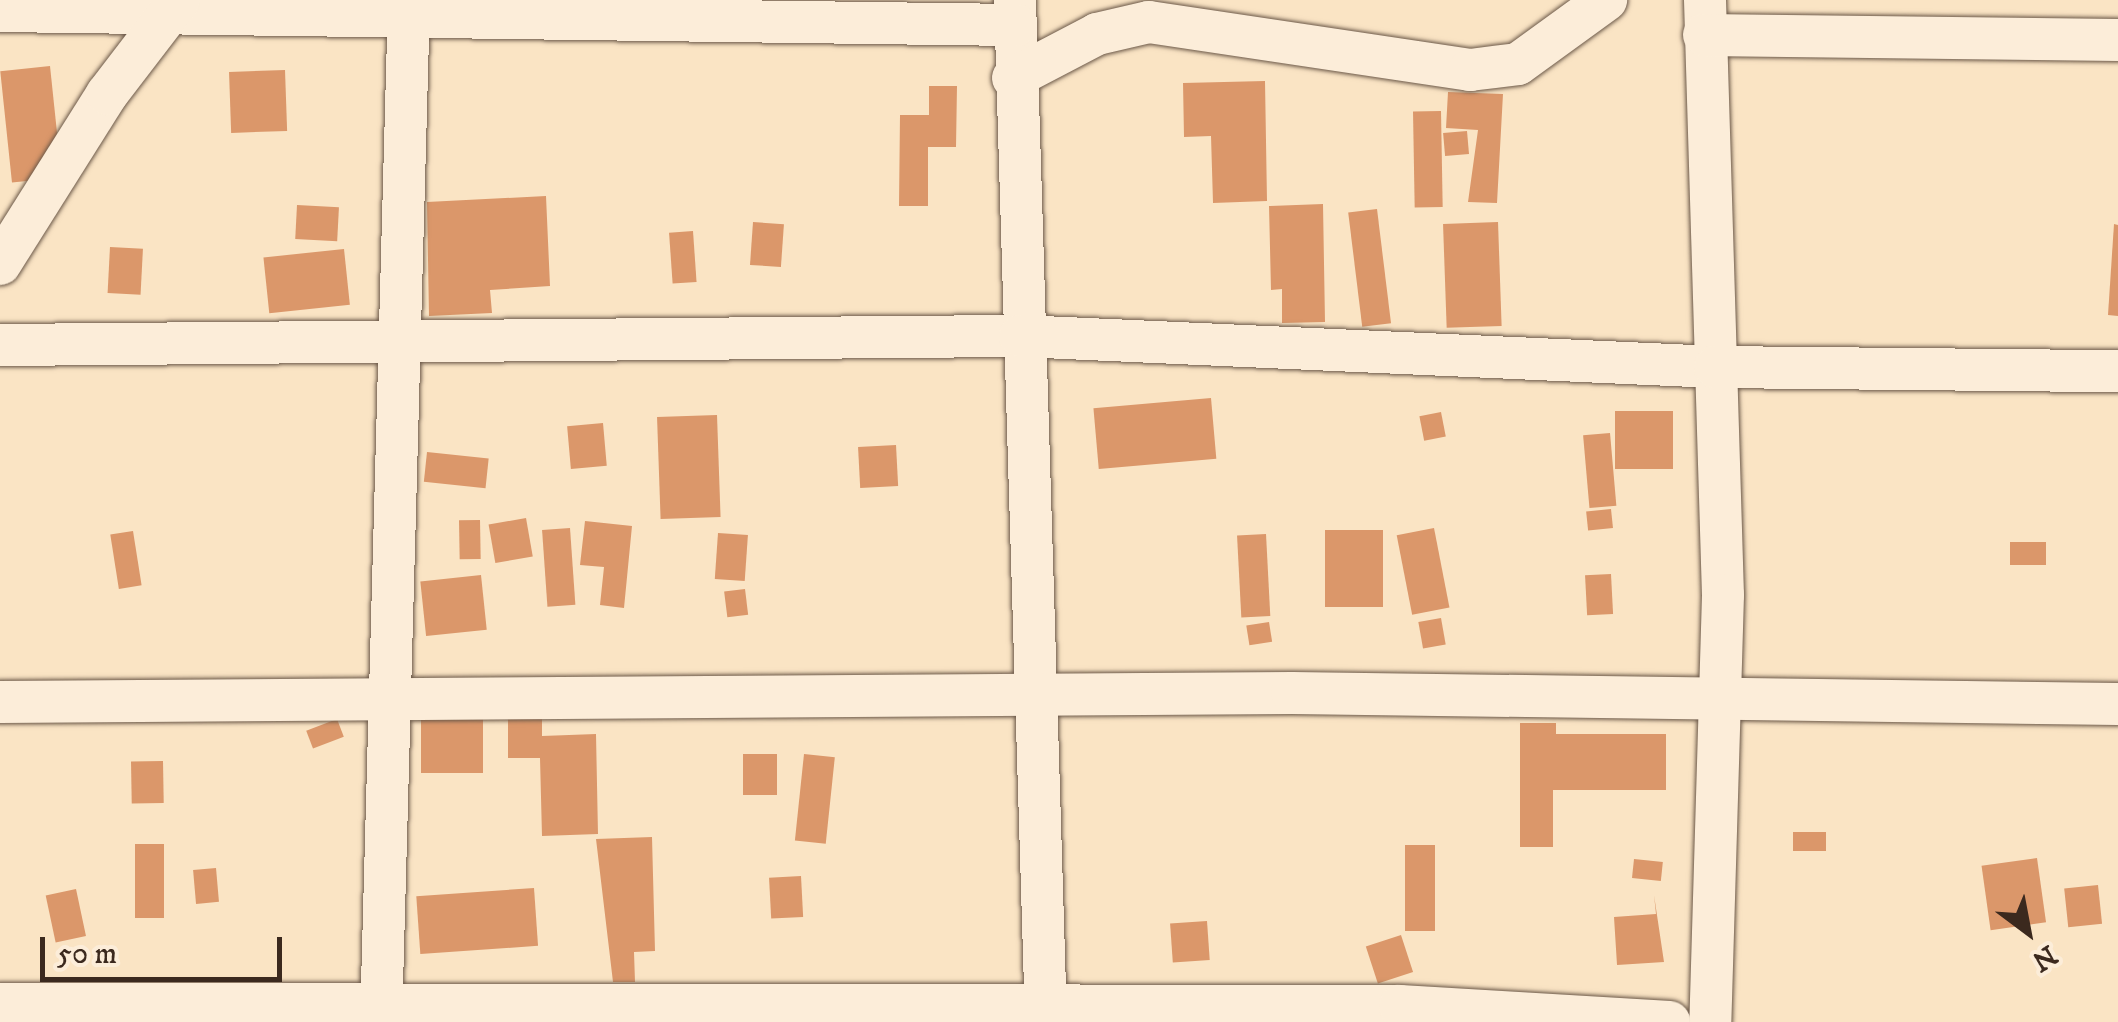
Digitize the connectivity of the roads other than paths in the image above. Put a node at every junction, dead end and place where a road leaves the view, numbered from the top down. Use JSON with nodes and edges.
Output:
{"nodes":[{"id":1,"x":1606,"y":0,"type":"edge"},
{"id":2,"x":175,"y":7,"type":"edge"},
{"id":3,"x":410,"y":8,"type":"edge"},
{"id":4,"x":0,"y":12,"type":"edge"},
{"id":5,"x":1016,"y":13,"type":"edge"},
{"id":6,"x":1705,"y":17,"type":"edge"},
{"id":7,"x":2118,"y":40,"type":"edge"},
{"id":8,"x":1013,"y":78,"type":"junction"},
{"id":9,"x":0,"y":264,"type":"edge"},
{"id":10,"x":1020,"y":336,"type":"junction"},
{"id":11,"x":403,"y":342,"type":"junction"},
{"id":12,"x":0,"y":346,"type":"edge"},
{"id":13,"x":1715,"y":367,"type":"junction"},
{"id":14,"x":2118,"y":371,"type":"edge"},
{"id":15,"x":1038,"y":695,"type":"junction"},
{"id":16,"x":1721,"y":698,"type":"junction"},
{"id":17,"x":396,"y":700,"type":"junction"},
{"id":18,"x":0,"y":702,"type":"edge"},
{"id":19,"x":2118,"y":704,"type":"edge"},
{"id":20,"x":0,"y":1004,"type":"edge"},
{"id":21,"x":381,"y":1014,"type":"edge"},
{"id":22,"x":1047,"y":1015,"type":"edge"},
{"id":23,"x":1670,"y":1022,"type":"edge"},
{"id":24,"x":1710,"y":1022,"type":"edge"}],
"edges":[{"from":1,"to":8,"type":"street"},
{"from":2,"to":3,"type":"street"},
{"from":2,"to":4,"type":"street"},
{"from":2,"to":9,"type":"street"},
{"from":3,"to":5,"type":"street"},
{"from":3,"to":11,"type":"street"},
{"from":5,"to":8,"type":"street"},
{"from":6,"to":7,"type":"street"},
{"from":6,"to":13,"type":"street"},
{"from":8,"to":10,"type":"street"},
{"from":10,"to":11,"type":"street"},
{"from":10,"to":13,"type":"street"},
{"from":10,"to":15,"type":"street"},
{"from":11,"to":12,"type":"street"},
{"from":11,"to":17,"type":"street"},
{"from":13,"to":14,"type":"street"},
{"from":13,"to":16,"type":"street"},
{"from":15,"to":16,"type":"street"},
{"from":15,"to":17,"type":"street"},
{"from":15,"to":22,"type":"street"},
{"from":16,"to":19,"type":"street"},
{"from":16,"to":24,"type":"street"},
{"from":17,"to":18,"type":"street"},
{"from":17,"to":21,"type":"street"},
{"from":20,"to":21,"type":"street"},
{"from":21,"to":22,"type":"street"},
{"from":22,"to":23,"type":"street"}]}
